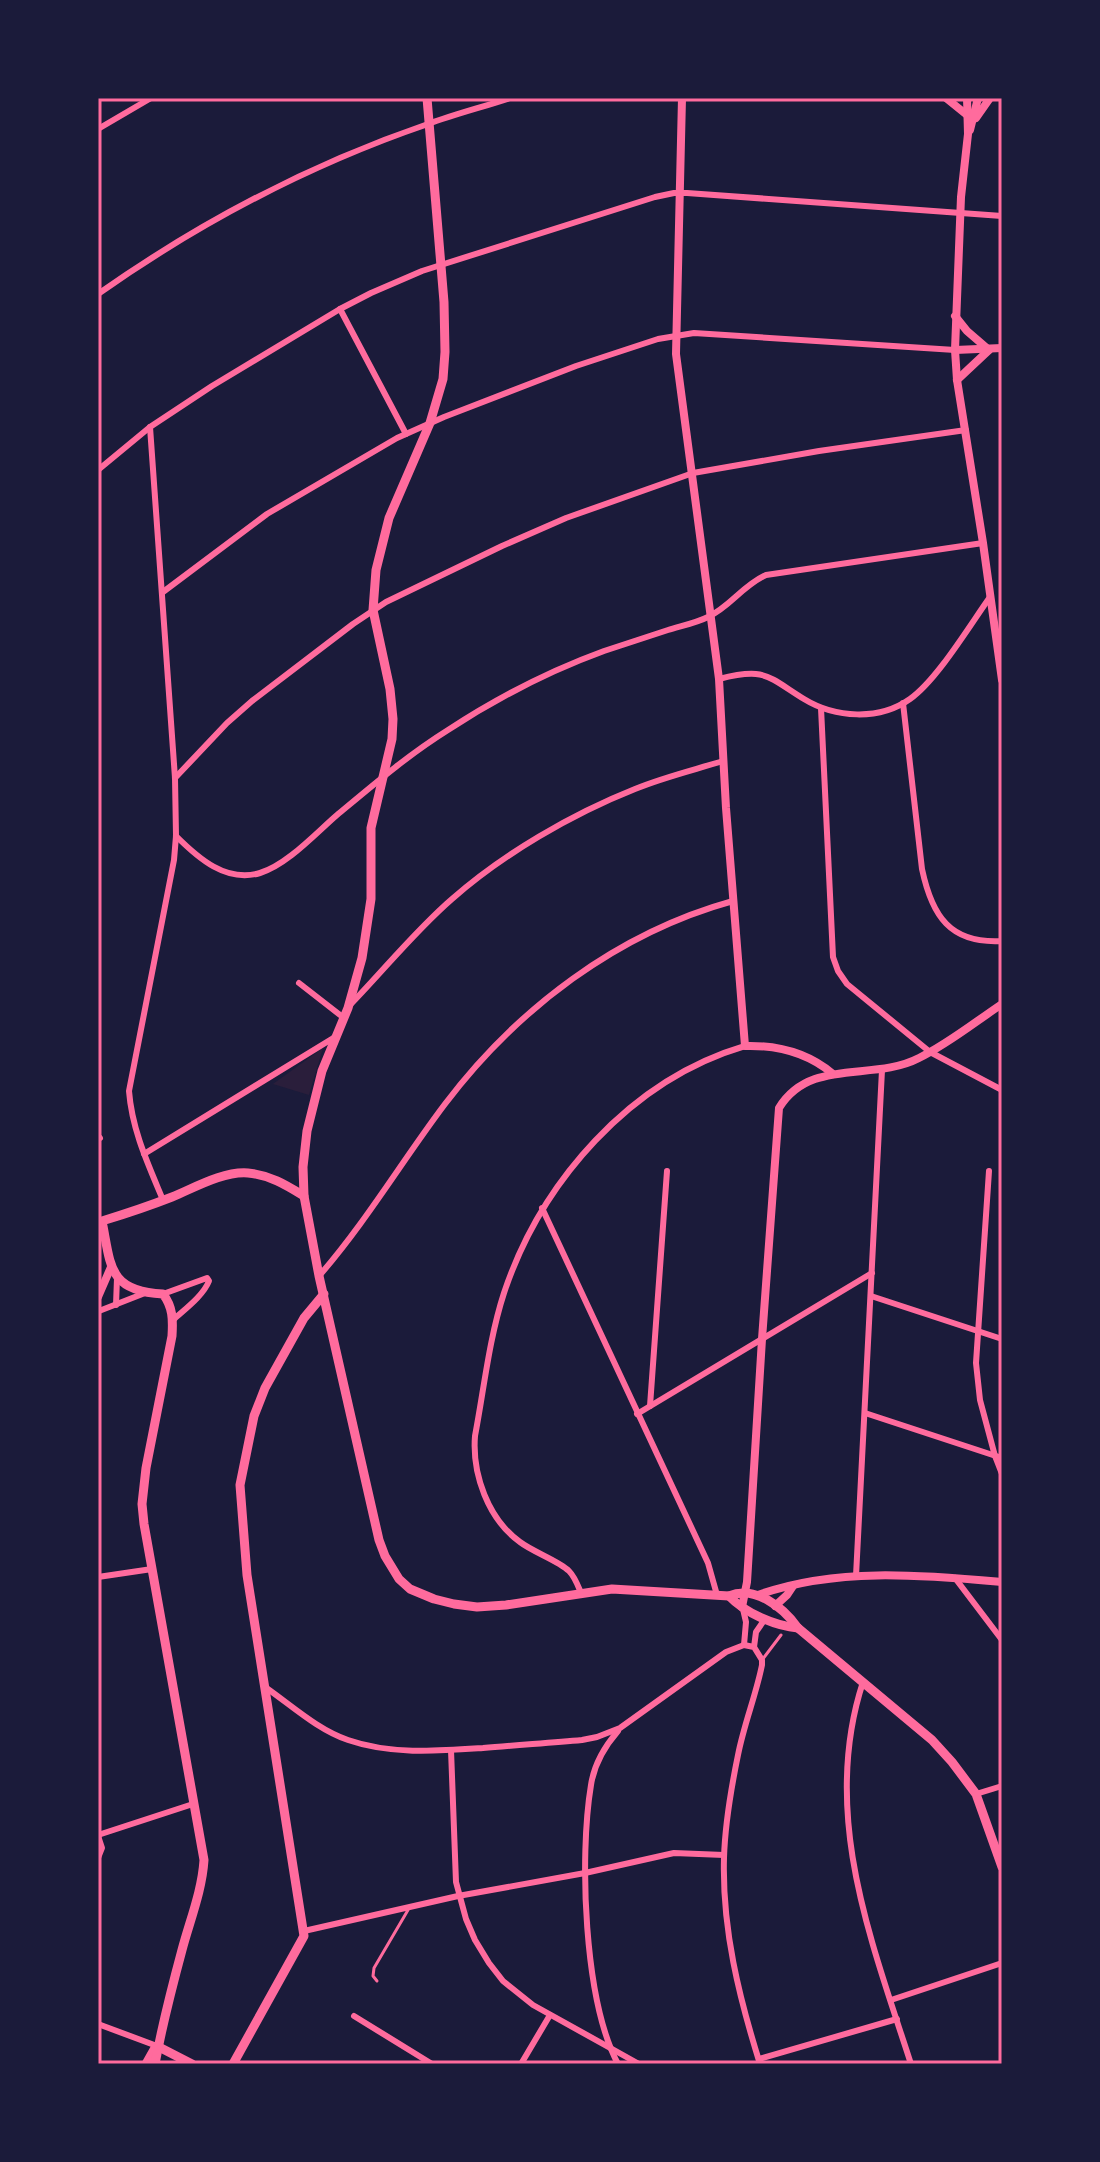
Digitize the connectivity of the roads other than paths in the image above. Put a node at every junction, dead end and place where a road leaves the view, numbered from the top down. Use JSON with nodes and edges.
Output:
{"nodes":[{"id":1,"x":151,"y":98,"type":"edge"},
{"id":2,"x":427,"y":98,"type":"edge"},
{"id":3,"x":510,"y":98,"type":"edge"},
{"id":4,"x":682,"y":98,"type":"edge"},
{"id":5,"x":946,"y":98,"type":"edge"},
{"id":6,"x":967,"y":98,"type":"edge"},
{"id":7,"x":978,"y":98,"type":"edge"},
{"id":8,"x":990,"y":98,"type":"edge"},
{"id":9,"x":970,"y":118,"type":"junction"},
{"id":10,"x":429,"y":123,"type":"junction"},
{"id":11,"x":98,"y":129,"type":"edge"},
{"id":12,"x":679,"y":193,"type":"junction"},
{"id":13,"x":960,"y":214,"type":"junction"},
{"id":14,"x":1002,"y":216,"type":"edge"},
{"id":15,"x":440,"y":266,"type":"junction"},
{"id":16,"x":98,"y":294,"type":"edge"},
{"id":17,"x":340,"y":309,"type":"junction"},
{"id":18,"x":955,"y":315,"type":"junction"},
{"id":19,"x":676,"y":335,"type":"junction"},
{"id":20,"x":1002,"y":348,"type":"edge"},
{"id":21,"x":955,"y":350,"type":"junction"},
{"id":22,"x":989,"y":350,"type":"junction"},
{"id":23,"x":957,"y":380,"type":"junction"},
{"id":24,"x":430,"y":423,"type":"junction"},
{"id":25,"x":150,"y":427,"type":"junction"},
{"id":26,"x":966,"y":430,"type":"junction"},
{"id":27,"x":406,"y":434,"type":"junction"},
{"id":28,"x":98,"y":470,"type":"edge"},
{"id":29,"x":693,"y":473,"type":"junction"},
{"id":30,"x":983,"y":543,"type":"junction"},
{"id":31,"x":163,"y":592,"type":"junction"},
{"id":32,"x":990,"y":597,"type":"junction"},
{"id":33,"x":373,"y":610,"type":"junction"},
{"id":34,"x":711,"y":616,"type":"junction"},
{"id":35,"x":719,"y":679,"type":"junction"},
{"id":36,"x":1002,"y":680,"type":"edge"},
{"id":37,"x":903,"y":703,"type":"junction"},
{"id":38,"x":821,"y":708,"type":"junction"},
{"id":39,"x":723,"y":761,"type":"junction"},
{"id":40,"x":382,"y":777,"type":"junction"},
{"id":41,"x":175,"y":778,"type":"junction"},
{"id":42,"x":176,"y":836,"type":"junction"},
{"id":43,"x":733,"y":901,"type":"junction"},
{"id":44,"x":1002,"y":941,"type":"edge"},
{"id":45,"x":299,"y":983,"type":"dead end"},
{"id":46,"x":1002,"y":1004,"type":"edge"},
{"id":47,"x":346,"y":1013,"type":"junction"},
{"id":48,"x":335,"y":1037,"type":"junction"},
{"id":49,"x":745,"y":1046,"type":"junction"},
{"id":50,"x":930,"y":1052,"type":"junction"},
{"id":51,"x":882,"y":1070,"type":"junction"},
{"id":52,"x":833,"y":1074,"type":"junction"},
{"id":53,"x":1002,"y":1090,"type":"edge"},
{"id":54,"x":144,"y":1154,"type":"junction"},
{"id":55,"x":667,"y":1171,"type":"dead end"},
{"id":56,"x":989,"y":1171,"type":"dead end"},
{"id":57,"x":304,"y":1196,"type":"junction"},
{"id":58,"x":163,"y":1200,"type":"junction"},
{"id":59,"x":542,"y":1208,"type":"junction"},
{"id":60,"x":100,"y":1221,"type":"edge"},
{"id":61,"x":111,"y":1267,"type":"junction"},
{"id":62,"x":872,"y":1273,"type":"junction"},
{"id":63,"x":319,"y":1276,"type":"junction"},
{"id":64,"x":117,"y":1278,"type":"junction"},
{"id":65,"x":145,"y":1293,"type":"junction"},
{"id":66,"x":163,"y":1294,"type":"junction"},
{"id":67,"x":324,"y":1294,"type":"junction"},
{"id":68,"x":871,"y":1296,"type":"junction"},
{"id":69,"x":98,"y":1297,"type":"edge"},
{"id":70,"x":116,"y":1305,"type":"junction"},
{"id":71,"x":99,"y":1311,"type":"edge"},
{"id":72,"x":173,"y":1320,"type":"junction"},
{"id":73,"x":977,"y":1331,"type":"junction"},
{"id":74,"x":762,"y":1339,"type":"junction"},
{"id":75,"x":1002,"y":1339,"type":"edge"},
{"id":76,"x":650,"y":1406,"type":"junction"},
{"id":77,"x":865,"y":1413,"type":"junction"},
{"id":78,"x":637,"y":1414,"type":"junction"},
{"id":79,"x":998,"y":1457,"type":"edge"},
{"id":80,"x":1002,"y":1474,"type":"edge"},
{"id":81,"x":152,"y":1569,"type":"junction"},
{"id":82,"x":856,"y":1576,"type":"junction"},
{"id":83,"x":98,"y":1577,"type":"edge"},
{"id":84,"x":955,"y":1578,"type":"junction"},
{"id":85,"x":1002,"y":1582,"type":"edge"},
{"id":86,"x":794,"y":1585,"type":"junction"},
{"id":87,"x":746,"y":1592,"type":"junction"},
{"id":88,"x":581,"y":1593,"type":"junction"},
{"id":89,"x":717,"y":1595,"type":"junction"},
{"id":90,"x":758,"y":1595,"type":"junction"},
{"id":91,"x":729,"y":1596,"type":"junction"},
{"id":92,"x":775,"y":1606,"type":"junction"},
{"id":93,"x":742,"y":1607,"type":"junction"},
{"id":94,"x":765,"y":1619,"type":"junction"},
{"id":95,"x":798,"y":1628,"type":"junction"},
{"id":96,"x":781,"y":1635,"type":"dead end"},
{"id":97,"x":1002,"y":1640,"type":"edge"},
{"id":98,"x":744,"y":1645,"type":"junction"},
{"id":99,"x":754,"y":1647,"type":"junction"},
{"id":100,"x":762,"y":1660,"type":"junction"},
{"id":101,"x":863,"y":1682,"type":"junction"},
{"id":102,"x":264,"y":1686,"type":"junction"},
{"id":103,"x":620,"y":1728,"type":"junction"},
{"id":104,"x":451,"y":1750,"type":"junction"},
{"id":105,"x":1002,"y":1786,"type":"edge"},
{"id":106,"x":976,"y":1794,"type":"junction"},
{"id":107,"x":193,"y":1804,"type":"junction"},
{"id":108,"x":98,"y":1835,"type":"edge"},
{"id":109,"x":724,"y":1855,"type":"junction"},
{"id":110,"x":98,"y":1858,"type":"edge"},
{"id":111,"x":1002,"y":1867,"type":"edge"},
{"id":112,"x":585,"y":1873,"type":"junction"},
{"id":113,"x":458,"y":1896,"type":"junction"},
{"id":114,"x":410,"y":1907,"type":"junction"},
{"id":115,"x":304,"y":1931,"type":"junction"},
{"id":116,"x":1002,"y":1963,"type":"edge"},
{"id":117,"x":377,"y":1981,"type":"dead end"},
{"id":118,"x":891,"y":2000,"type":"junction"},
{"id":119,"x":550,"y":2015,"type":"junction"},
{"id":120,"x":354,"y":2016,"type":"dead end"},
{"id":121,"x":897,"y":2019,"type":"junction"},
{"id":122,"x":98,"y":2024,"type":"edge"},
{"id":123,"x":157,"y":2046,"type":"junction"},
{"id":124,"x":609,"y":2047,"type":"junction"},
{"id":125,"x":760,"y":2062,"type":"edge"},
{"id":126,"x":146,"y":2064,"type":"edge"},
{"id":127,"x":155,"y":2064,"type":"edge"},
{"id":128,"x":192,"y":2064,"type":"edge"},
{"id":129,"x":233,"y":2064,"type":"edge"},
{"id":130,"x":432,"y":2064,"type":"edge"},
{"id":131,"x":521,"y":2064,"type":"edge"},
{"id":132,"x":618,"y":2064,"type":"edge"},
{"id":133,"x":639,"y":2064,"type":"edge"},
{"id":134,"x":911,"y":2064,"type":"edge"}],
"edges":[{"from":1,"to":11,"type":"street"},
{"from":2,"to":10,"type":"main road"},
{"from":3,"to":10,"type":"street"},
{"from":4,"to":12,"type":"street"},
{"from":5,"to":9,"type":"street"},
{"from":6,"to":9,"type":"street"},
{"from":7,"to":9,"type":"street"},
{"from":8,"to":9,"type":"street"},
{"from":9,"to":13,"type":"street"},
{"from":10,"to":15,"type":"main road"},
{"from":10,"to":16,"type":"street"},
{"from":12,"to":13,"type":"street"},
{"from":12,"to":15,"type":"street"},
{"from":12,"to":19,"type":"street"},
{"from":13,"to":14,"type":"street"},
{"from":13,"to":18,"type":"street"},
{"from":15,"to":17,"type":"street"},
{"from":15,"to":24,"type":"main road"},
{"from":17,"to":25,"type":"street"},
{"from":17,"to":27,"type":"street"},
{"from":18,"to":21,"type":"street"},
{"from":18,"to":22,"type":"street"},
{"from":19,"to":21,"type":"street"},
{"from":19,"to":24,"type":"street"},
{"from":19,"to":29,"type":"street"},
{"from":20,"to":22,"type":"street"},
{"from":21,"to":22,"type":"street"},
{"from":21,"to":23,"type":"street"},
{"from":22,"to":23,"type":"street"},
{"from":23,"to":26,"type":"street"},
{"from":24,"to":27,"type":"street"},
{"from":24,"to":33,"type":"main road"},
{"from":25,"to":28,"type":"street"},
{"from":25,"to":31,"type":"street"},
{"from":26,"to":29,"type":"street"},
{"from":26,"to":30,"type":"street"},
{"from":27,"to":31,"type":"street"},
{"from":29,"to":33,"type":"street"},
{"from":29,"to":34,"type":"street"},
{"from":30,"to":32,"type":"street"},
{"from":30,"to":34,"type":"street"},
{"from":31,"to":41,"type":"street"},
{"from":32,"to":36,"type":"street"},
{"from":32,"to":37,"type":"street"},
{"from":33,"to":40,"type":"main road"},
{"from":33,"to":41,"type":"street"},
{"from":34,"to":35,"type":"street"},
{"from":34,"to":40,"type":"street"},
{"from":35,"to":38,"type":"street"},
{"from":35,"to":39,"type":"street"},
{"from":37,"to":38,"type":"street"},
{"from":37,"to":44,"type":"street"},
{"from":38,"to":50,"type":"street"},
{"from":39,"to":43,"type":"street"},
{"from":39,"to":47,"type":"street"},
{"from":40,"to":42,"type":"street"},
{"from":40,"to":47,"type":"main road"},
{"from":41,"to":42,"type":"street"},
{"from":42,"to":54,"type":"street"},
{"from":43,"to":49,"type":"street"},
{"from":43,"to":63,"type":"street"},
{"from":45,"to":47,"type":"street"},
{"from":46,"to":50,"type":"street"},
{"from":47,"to":48,"type":"main road"},
{"from":48,"to":54,"type":"street"},
{"from":48,"to":57,"type":"main road"},
{"from":49,"to":52,"type":"street"},
{"from":49,"to":59,"type":"street"},
{"from":50,"to":51,"type":"street"},
{"from":50,"to":53,"type":"street"},
{"from":51,"to":52,"type":"street"},
{"from":51,"to":62,"type":"street"},
{"from":52,"to":74,"type":"street"},
{"from":54,"to":58,"type":"street"},
{"from":55,"to":76,"type":"street"},
{"from":56,"to":73,"type":"street"},
{"from":57,"to":58,"type":"main road"},
{"from":57,"to":63,"type":"main road"},
{"from":58,"to":60,"type":"main road"},
{"from":59,"to":78,"type":"street"},
{"from":59,"to":88,"type":"street"},
{"from":60,"to":61,"type":"main road"},
{"from":61,"to":64,"type":"main road"},
{"from":61,"to":69,"type":"street"},
{"from":62,"to":68,"type":"street"},
{"from":62,"to":74,"type":"street"},
{"from":63,"to":67,"type":"main road"},
{"from":64,"to":65,"type":"main road"},
{"from":64,"to":70,"type":"street"},
{"from":65,"to":66,"type":"main road"},
{"from":65,"to":70,"type":"street"},
{"from":66,"to":72,"type":"main road"},
{"from":66,"to":72,"type":"street"},
{"from":67,"to":88,"type":"main road"},
{"from":67,"to":102,"type":"main road"},
{"from":68,"to":73,"type":"street"},
{"from":68,"to":77,"type":"street"},
{"from":70,"to":71,"type":"street"},
{"from":72,"to":81,"type":"main road"},
{"from":73,"to":75,"type":"street"},
{"from":73,"to":79,"type":"street"},
{"from":74,"to":76,"type":"street"},
{"from":74,"to":87,"type":"street"},
{"from":76,"to":78,"type":"street"},
{"from":77,"to":79,"type":"street"},
{"from":77,"to":82,"type":"street"},
{"from":78,"to":89,"type":"street"},
{"from":79,"to":80,"type":"street"},
{"from":81,"to":83,"type":"street"},
{"from":81,"to":107,"type":"main road"},
{"from":82,"to":84,"type":"street"},
{"from":82,"to":86,"type":"street"},
{"from":84,"to":85,"type":"street"},
{"from":84,"to":97,"type":"street"},
{"from":86,"to":90,"type":"street"},
{"from":86,"to":92,"type":"street"},
{"from":87,"to":90,"type":"main road"},
{"from":87,"to":91,"type":"main road"},
{"from":87,"to":93,"type":"street"},
{"from":88,"to":89,"type":"main road"},
{"from":89,"to":91,"type":"main road"},
{"from":90,"to":92,"type":"main road"},
{"from":91,"to":93,"type":"main road"},
{"from":92,"to":93,"type":"main road"},
{"from":92,"to":95,"type":"main road"},
{"from":93,"to":94,"type":"main road"},
{"from":93,"to":98,"type":"street"},
{"from":94,"to":95,"type":"main road"},
{"from":94,"to":99,"type":"street"},
{"from":95,"to":101,"type":"main road"},
{"from":96,"to":100,"type":"lane"},
{"from":98,"to":99,"type":"street"},
{"from":98,"to":103,"type":"street"},
{"from":99,"to":100,"type":"street"},
{"from":100,"to":109,"type":"street"},
{"from":101,"to":106,"type":"main road"},
{"from":101,"to":118,"type":"street"},
{"from":102,"to":104,"type":"street"},
{"from":102,"to":115,"type":"main road"},
{"from":103,"to":104,"type":"street"},
{"from":103,"to":112,"type":"street"},
{"from":104,"to":113,"type":"street"},
{"from":105,"to":106,"type":"street"},
{"from":106,"to":111,"type":"main road"},
{"from":107,"to":108,"type":"street"},
{"from":107,"to":123,"type":"main road"},
{"from":108,"to":110,"type":"street"},
{"from":109,"to":112,"type":"street"},
{"from":109,"to":125,"type":"street"},
{"from":112,"to":113,"type":"street"},
{"from":112,"to":124,"type":"street"},
{"from":113,"to":114,"type":"street"},
{"from":113,"to":119,"type":"street"},
{"from":114,"to":115,"type":"street"},
{"from":114,"to":117,"type":"lane"},
{"from":115,"to":129,"type":"main road"},
{"from":116,"to":118,"type":"street"},
{"from":118,"to":121,"type":"street"},
{"from":119,"to":124,"type":"street"},
{"from":119,"to":131,"type":"street"},
{"from":120,"to":130,"type":"street"},
{"from":121,"to":125,"type":"street"},
{"from":121,"to":134,"type":"street"},
{"from":122,"to":123,"type":"street"},
{"from":123,"to":126,"type":"main road"},
{"from":123,"to":127,"type":"main road"},
{"from":123,"to":128,"type":"main road"},
{"from":124,"to":132,"type":"street"},
{"from":124,"to":133,"type":"street"}]}
